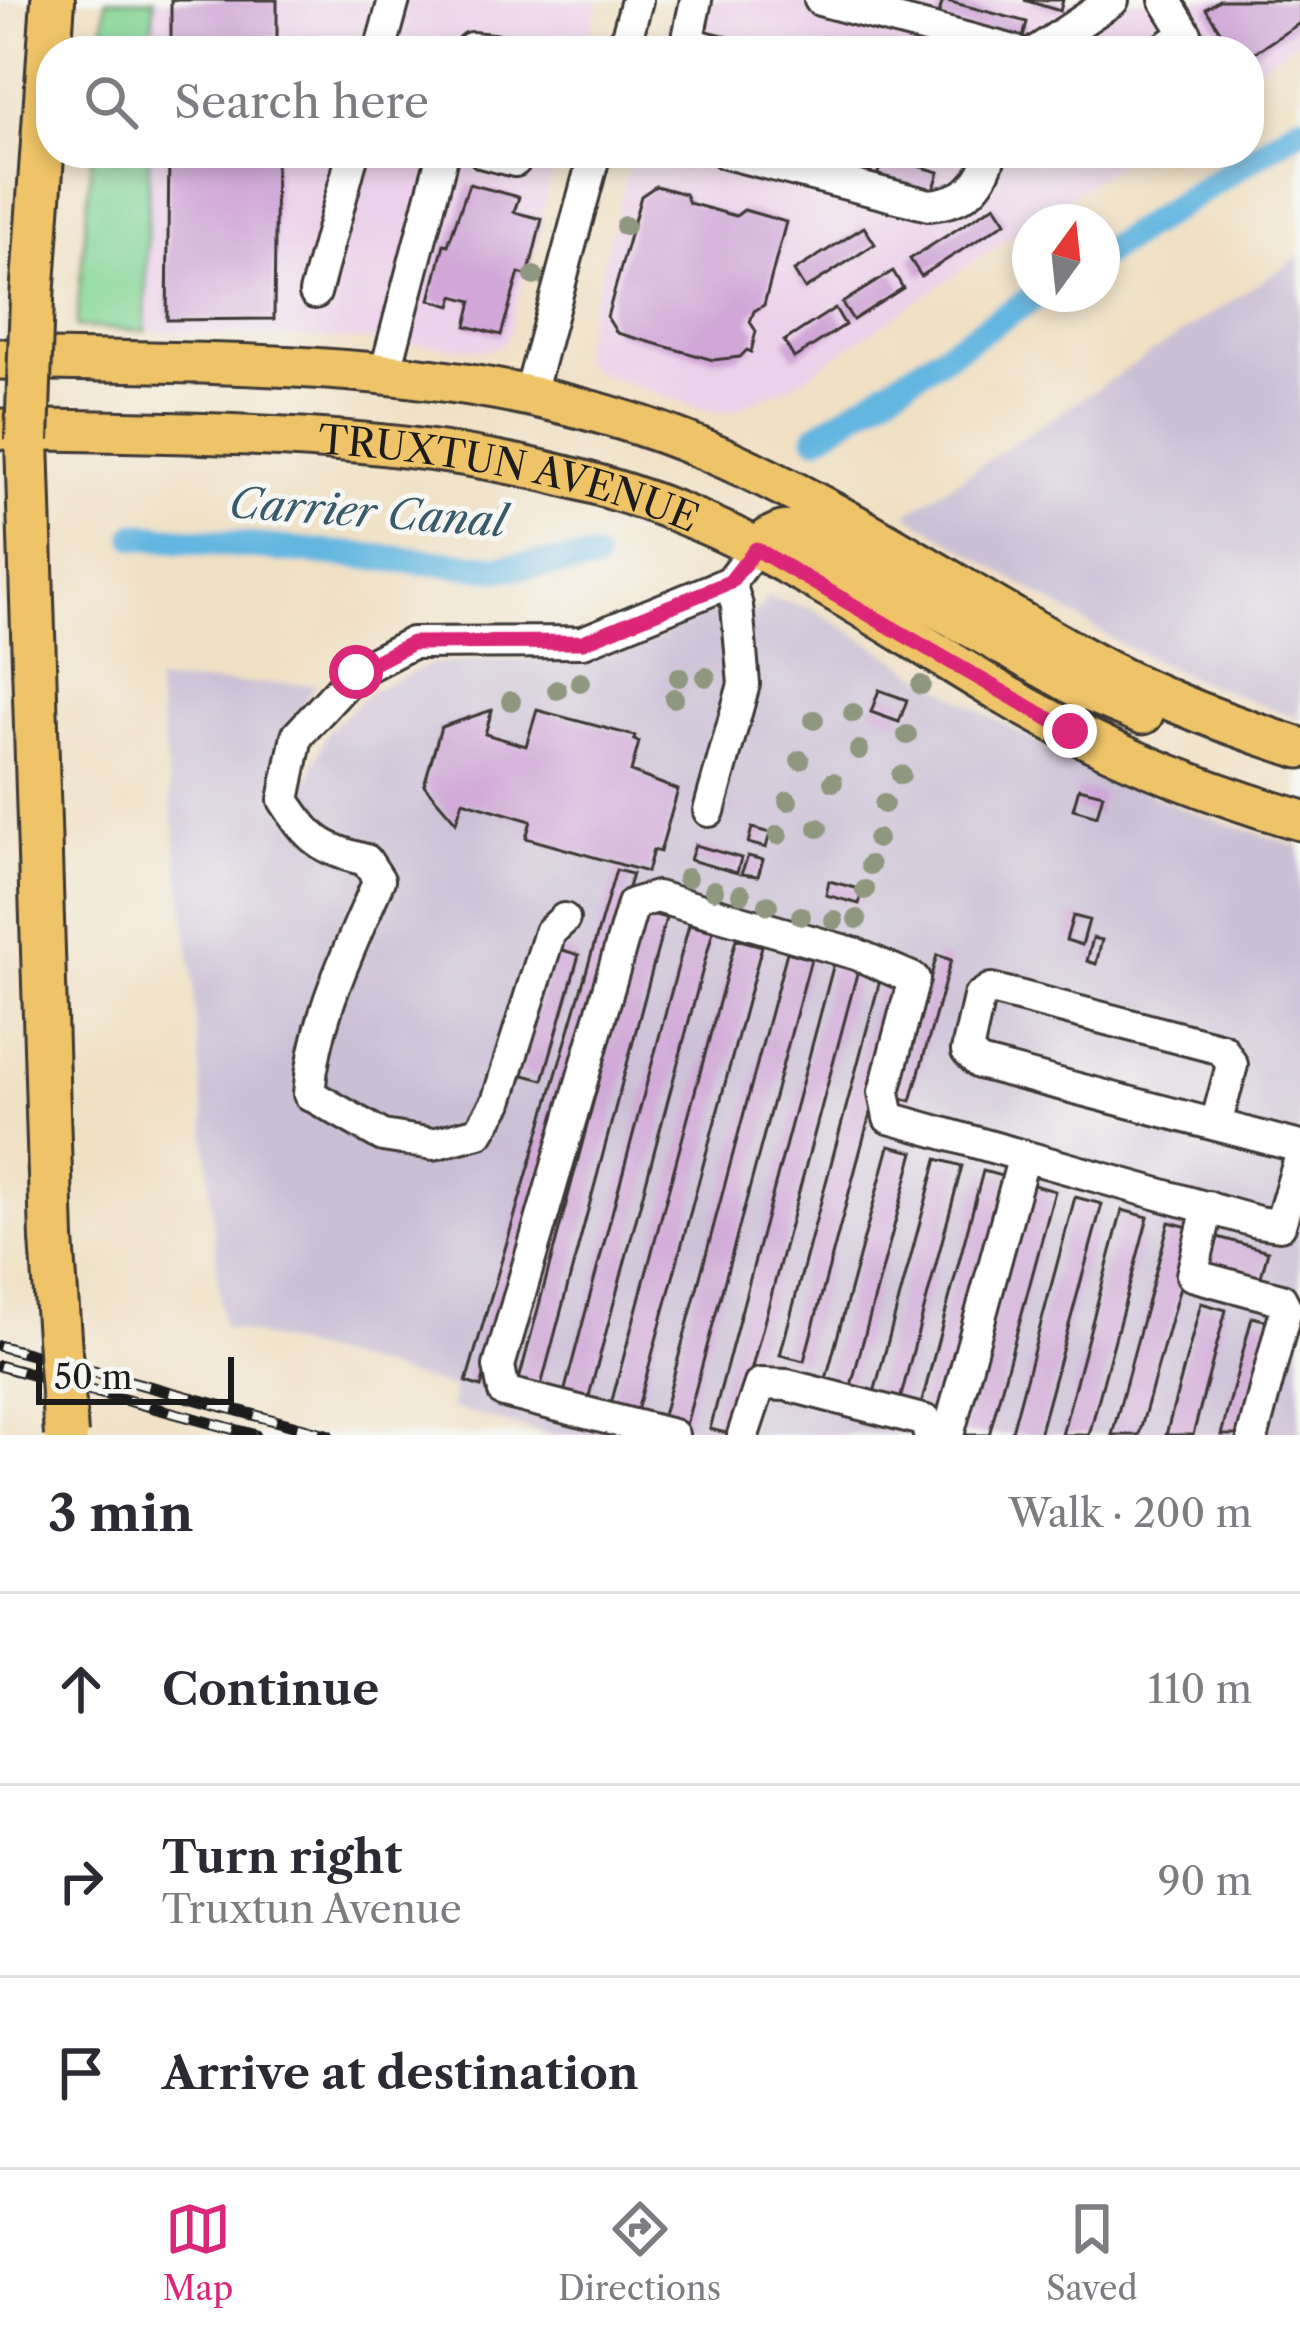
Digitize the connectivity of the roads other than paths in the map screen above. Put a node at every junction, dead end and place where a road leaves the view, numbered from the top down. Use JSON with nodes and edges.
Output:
{"nodes":[{"id":1,"x":53,"y":0,"type":"edge"},
{"id":2,"x":394,"y":0,"type":"edge"},
{"id":3,"x":637,"y":0,"type":"edge"},
{"id":4,"x":696,"y":0,"type":"edge"},
{"id":5,"x":820,"y":0,"type":"edge"},
{"id":6,"x":1113,"y":0,"type":"edge"},
{"id":7,"x":1165,"y":0,"type":"edge"},
{"id":8,"x":50,"y":36,"type":"edge"},
{"id":9,"x":384,"y":36,"type":"edge"},
{"id":10,"x":627,"y":36,"type":"edge"},
{"id":11,"x":689,"y":36,"type":"edge"},
{"id":12,"x":957,"y":36,"type":"edge"},
{"id":13,"x":1059,"y":36,"type":"edge"},
{"id":14,"x":1183,"y":36,"type":"edge"},
{"id":15,"x":41,"y":168,"type":"edge"},
{"id":16,"x":349,"y":168,"type":"edge"},
{"id":17,"x":439,"y":168,"type":"edge"},
{"id":18,"x":592,"y":168,"type":"edge"},
{"id":19,"x":785,"y":168,"type":"edge"},
{"id":20,"x":984,"y":168,"type":"edge"},
{"id":21,"x":315,"y":293,"type":"dead end"},
{"id":22,"x":0,"y":359,"type":"edge"},
{"id":23,"x":385,"y":374,"type":"junction"},
{"id":24,"x":530,"y":394,"type":"junction"},
{"id":25,"x":13,"y":434,"type":"edge"},
{"id":26,"x":756,"y":549,"type":"junction"},
{"id":27,"x":730,"y":582,"type":"junction"},
{"id":28,"x":1238,"y":728,"type":"junction"},
{"id":29,"x":1300,"y":748,"type":"edge"},
{"id":30,"x":710,"y":811,"type":"dead end"},
{"id":31,"x":1300,"y":820,"type":"edge"},
{"id":32,"x":565,"y":920,"type":"dead end"},
{"id":33,"x":1216,"y":1124,"type":"junction"},
{"id":34,"x":1300,"y":1147,"type":"edge"},
{"id":35,"x":1024,"y":1156,"type":"junction"},
{"id":36,"x":1300,"y":1158,"type":"edge"},
{"id":37,"x":1208,"y":1208,"type":"junction"},
{"id":38,"x":66,"y":1435,"type":"edge"},
{"id":39,"x":673,"y":1435,"type":"edge"},
{"id":40,"x":742,"y":1435,"type":"edge"},
{"id":41,"x":929,"y":1435,"type":"edge"},
{"id":42,"x":948,"y":1435,"type":"edge"},
{"id":43,"x":1253,"y":1435,"type":"edge"}],
"edges":[{"from":1,"to":8,"type":"highway","bridge":true},
{"from":2,"to":9,"type":"street"},
{"from":3,"to":10,"type":"street"},
{"from":4,"to":11,"type":"street"},
{"from":5,"to":12,"type":"street"},
{"from":6,"to":13,"type":"street"},
{"from":7,"to":14,"type":"street"},
{"from":15,"to":25,"type":"highway","bridge":true},
{"from":16,"to":21,"type":"street"},
{"from":17,"to":23,"type":"street"},
{"from":18,"to":24,"type":"street"},
{"from":19,"to":20,"type":"street"},
{"from":22,"to":23,"type":"main road","name":"TRUXTUN AVENUE"},
{"from":23,"to":24,"type":"main road","name":"TRUXTUN AVENUE"},
{"from":24,"to":28,"type":"main road","name":"TRUXTUN AVENUE"},
{"from":25,"to":26,"type":"main road","name":"TRUXTUN AVENUE"},
{"from":25,"to":38,"type":"highway","bridge":true},
{"from":26,"to":27,"type":"street"},
{"from":26,"to":28,"type":"main road"},
{"from":26,"to":31,"type":"main road","name":"TRUXTUN AVENUE"},
{"from":27,"to":30,"type":"street"},
{"from":27,"to":32,"type":"street"},
{"from":28,"to":29,"type":"main road","name":"TRUXTUN AVENUE"},
{"from":33,"to":33,"type":"street"},
{"from":33,"to":34,"type":"street"},
{"from":35,"to":37,"type":"street"},
{"from":35,"to":39,"type":"street"},
{"from":35,"to":42,"type":"street"},
{"from":36,"to":37,"type":"street"},
{"from":37,"to":43,"type":"street"},
{"from":40,"to":41,"type":"street"}]}
